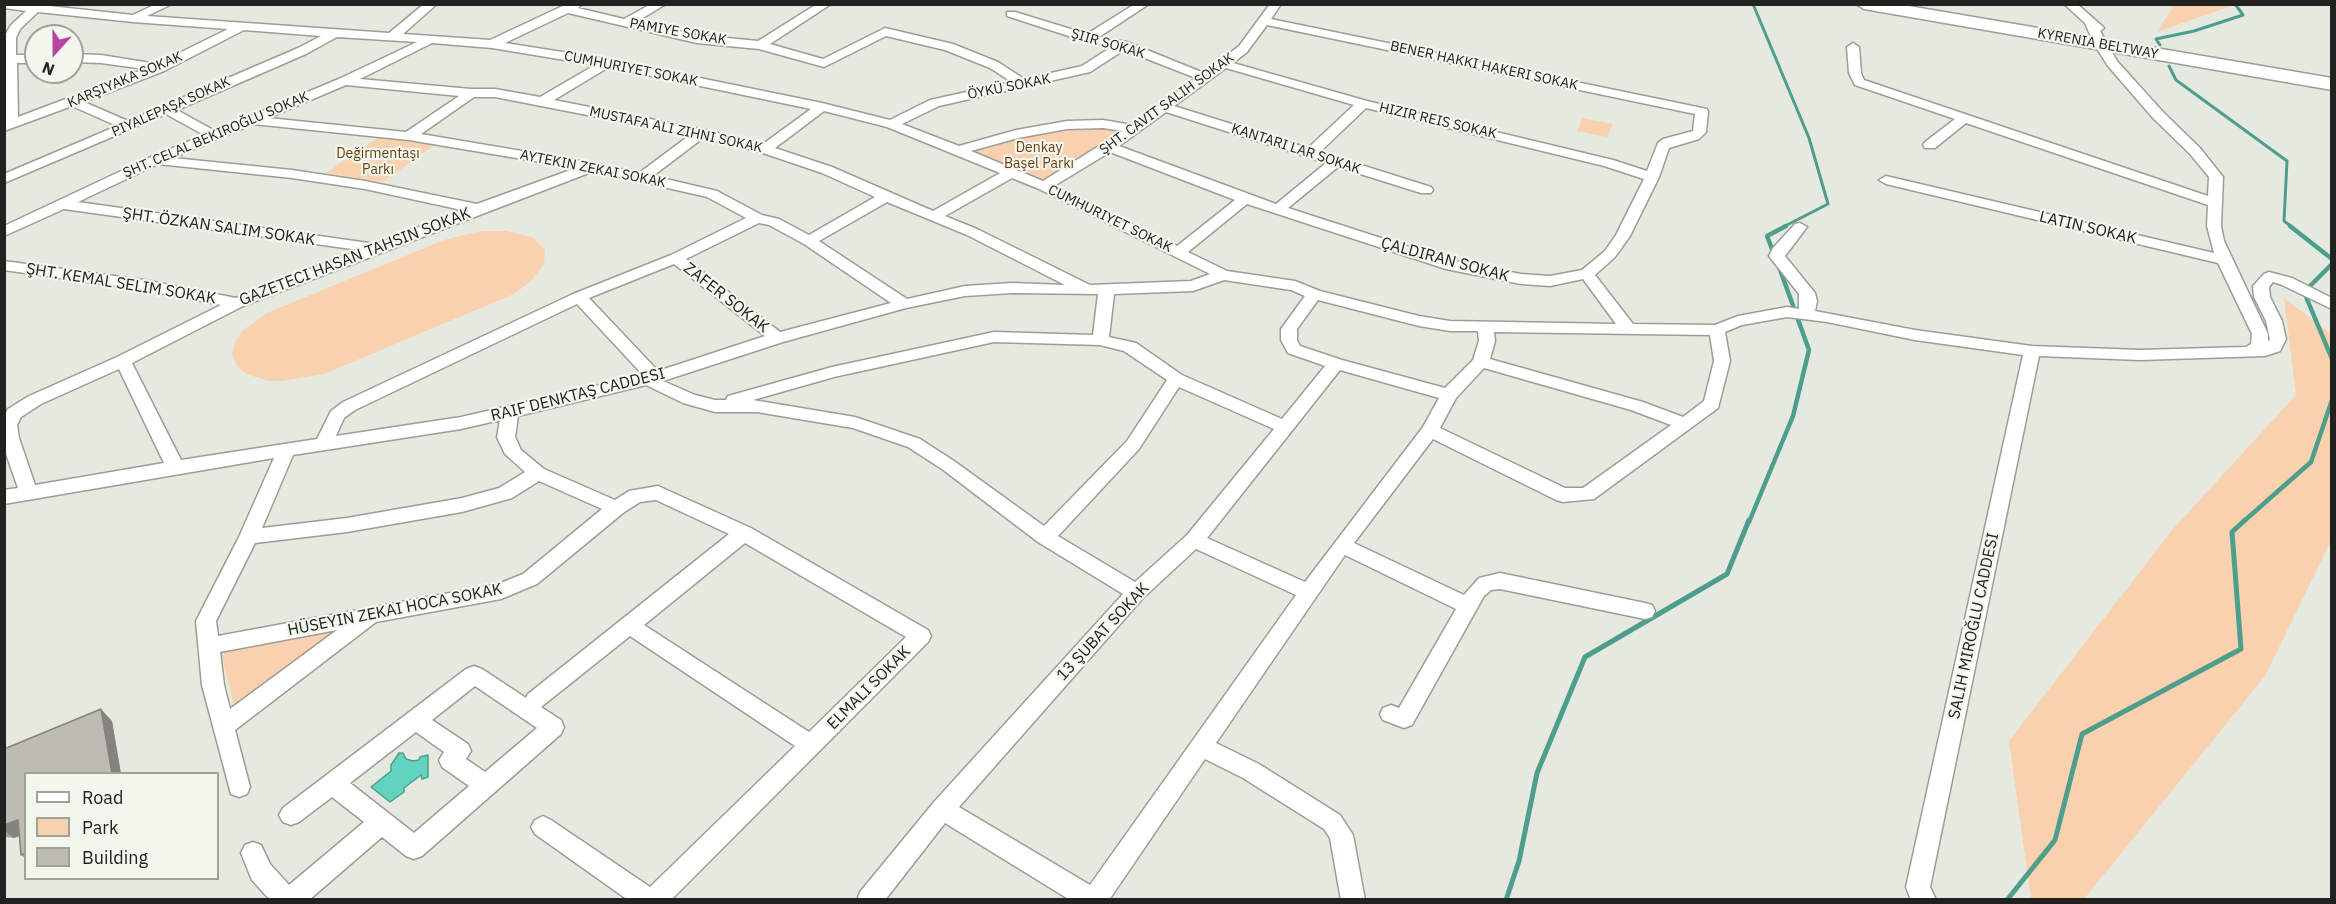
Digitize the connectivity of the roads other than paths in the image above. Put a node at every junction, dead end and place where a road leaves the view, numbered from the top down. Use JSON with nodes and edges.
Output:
{"nodes":[{"id":1,"x":432,"y":4,"type":"edge"},
{"id":2,"x":661,"y":4,"type":"edge"},
{"id":3,"x":826,"y":4,"type":"edge"},
{"id":4,"x":1144,"y":4,"type":"edge"},
{"id":5,"x":1276,"y":4,"type":"edge"},
{"id":6,"x":1864,"y":4,"type":"edge"},
{"id":7,"x":1904,"y":4,"type":"edge"},
{"id":8,"x":2069,"y":4,"type":"edge"},
{"id":9,"x":4,"y":5,"type":"edge"},
{"id":10,"x":164,"y":6,"type":"edge"},
{"id":11,"x":572,"y":7,"type":"edge"},
{"id":12,"x":35,"y":9,"type":"junction"},
{"id":13,"x":1011,"y":14,"type":"dead end"},
{"id":14,"x":139,"y":19,"type":"junction"},
{"id":15,"x":1266,"y":21,"type":"junction"},
{"id":16,"x":625,"y":23,"type":"junction"},
{"id":17,"x":242,"y":27,"type":"junction"},
{"id":18,"x":337,"y":33,"type":"junction"},
{"id":19,"x":391,"y":38,"type":"junction"},
{"id":20,"x":1088,"y":38,"type":"junction"},
{"id":21,"x":430,"y":41,"type":"junction"},
{"id":22,"x":492,"y":44,"type":"junction"},
{"id":23,"x":2106,"y":44,"type":"junction"},
{"id":24,"x":760,"y":45,"type":"junction"},
{"id":25,"x":1123,"y":45,"type":"junction"},
{"id":26,"x":1853,"y":47,"type":"dead end"},
{"id":27,"x":84,"y":58,"type":"edge"},
{"id":28,"x":24,"y":62,"type":"edge"},
{"id":29,"x":607,"y":63,"type":"junction"},
{"id":30,"x":1224,"y":64,"type":"junction"},
{"id":31,"x":8,"y":67,"type":"edge"},
{"id":32,"x":160,"y":68,"type":"junction"},
{"id":33,"x":2331,"y":76,"type":"edge"},
{"id":34,"x":1204,"y":78,"type":"junction"},
{"id":35,"x":345,"y":81,"type":"junction"},
{"id":36,"x":1022,"y":83,"type":"junction"},
{"id":37,"x":2331,"y":84,"type":"edge"},
{"id":38,"x":471,"y":93,"type":"junction"},
{"id":39,"x":541,"y":102,"type":"junction"},
{"id":40,"x":75,"y":103,"type":"junction"},
{"id":41,"x":1363,"y":104,"type":"junction"},
{"id":42,"x":822,"y":107,"type":"junction"},
{"id":43,"x":1166,"y":108,"type":"junction"},
{"id":44,"x":166,"y":109,"type":"junction"},
{"id":45,"x":1964,"y":118,"type":"junction"},
{"id":46,"x":252,"y":120,"type":"junction"},
{"id":47,"x":892,"y":124,"type":"junction"},
{"id":48,"x":8,"y":126,"type":"edge"},
{"id":49,"x":128,"y":126,"type":"junction"},
{"id":50,"x":1135,"y":129,"type":"junction"},
{"id":51,"x":701,"y":132,"type":"junction"},
{"id":52,"x":213,"y":135,"type":"junction"},
{"id":53,"x":409,"y":136,"type":"junction"},
{"id":54,"x":1930,"y":145,"type":"dead end"},
{"id":55,"x":1109,"y":147,"type":"junction"},
{"id":56,"x":765,"y":149,"type":"junction"},
{"id":57,"x":957,"y":150,"type":"junction"},
{"id":58,"x":1311,"y":153,"type":"junction"},
{"id":59,"x":156,"y":160,"type":"junction"},
{"id":60,"x":1335,"y":162,"type":"junction"},
{"id":61,"x":593,"y":167,"type":"junction"},
{"id":62,"x":1010,"y":172,"type":"junction"},
{"id":63,"x":643,"y":177,"type":"junction"},
{"id":64,"x":1652,"y":177,"type":"junction"},
{"id":65,"x":4,"y":179,"type":"edge"},
{"id":66,"x":1887,"y":180,"type":"dead end"},
{"id":67,"x":1044,"y":186,"type":"junction"},
{"id":68,"x":1426,"y":190,"type":"dead end"},
{"id":69,"x":886,"y":197,"type":"junction"},
{"id":70,"x":1245,"y":199,"type":"junction"},
{"id":71,"x":2216,"y":202,"type":"junction"},
{"id":72,"x":61,"y":204,"type":"junction"},
{"id":73,"x":478,"y":209,"type":"junction"},
{"id":74,"x":1279,"y":209,"type":"junction"},
{"id":75,"x":934,"y":216,"type":"junction"},
{"id":76,"x":757,"y":218,"type":"junction"},
{"id":77,"x":1800,"y":227,"type":"dead end"},
{"id":78,"x":4,"y":232,"type":"edge"},
{"id":79,"x":809,"y":241,"type":"junction"},
{"id":80,"x":378,"y":249,"type":"junction"},
{"id":81,"x":1178,"y":253,"type":"junction"},
{"id":82,"x":675,"y":258,"type":"junction"},
{"id":83,"x":2224,"y":260,"type":"junction"},
{"id":84,"x":4,"y":265,"type":"edge"},
{"id":85,"x":1040,"y":265,"type":"junction"},
{"id":86,"x":1206,"y":267,"type":"junction"},
{"id":87,"x":1587,"y":274,"type":"junction"},
{"id":88,"x":1223,"y":276,"type":"junction"},
{"id":89,"x":1147,"y":288,"type":"junction"},
{"id":90,"x":1042,"y":289,"type":"junction"},
{"id":91,"x":1107,"y":289,"type":"junction"},
{"id":92,"x":1089,"y":290,"type":"junction"},
{"id":93,"x":1314,"y":294,"type":"junction"},
{"id":94,"x":579,"y":297,"type":"junction"},
{"id":95,"x":237,"y":303,"type":"junction"},
{"id":96,"x":904,"y":304,"type":"junction"},
{"id":97,"x":2331,"y":304,"type":"edge"},
{"id":98,"x":1806,"y":315,"type":"junction"},
{"id":99,"x":1485,"y":327,"type":"junction"},
{"id":100,"x":1629,"y":330,"type":"junction"},
{"id":101,"x":1717,"y":330,"type":"junction"},
{"id":102,"x":777,"y":338,"type":"junction"},
{"id":103,"x":1100,"y":340,"type":"junction"},
{"id":104,"x":2032,"y":351,"type":"junction"},
{"id":105,"x":2249,"y":352,"type":"junction"},
{"id":106,"x":123,"y":361,"type":"junction"},
{"id":107,"x":1481,"y":362,"type":"junction"},
{"id":108,"x":1336,"y":364,"type":"junction"},
{"id":109,"x":655,"y":378,"type":"junction"},
{"id":110,"x":1176,"y":379,"type":"junction"},
{"id":111,"x":1449,"y":395,"type":"junction"},
{"id":112,"x":715,"y":406,"type":"junction"},
{"id":113,"x":510,"y":412,"type":"junction"},
{"id":114,"x":1685,"y":424,"type":"junction"},
{"id":115,"x":1286,"y":427,"type":"junction"},
{"id":116,"x":1430,"y":429,"type":"junction"},
{"id":117,"x":324,"y":444,"type":"junction"},
{"id":118,"x":285,"y":450,"type":"junction"},
{"id":119,"x":175,"y":467,"type":"junction"},
{"id":120,"x":538,"y":473,"type":"junction"},
{"id":121,"x":29,"y":493,"type":"junction"},
{"id":122,"x":4,"y":497,"type":"edge"},
{"id":123,"x":616,"y":508,"type":"junction"},
{"id":124,"x":744,"y":533,"type":"junction"},
{"id":125,"x":249,"y":537,"type":"junction"},
{"id":126,"x":1045,"y":537,"type":"junction"},
{"id":127,"x":1194,"y":540,"type":"junction"},
{"id":128,"x":1342,"y":545,"type":"junction"},
{"id":129,"x":1308,"y":592,"type":"junction"},
{"id":130,"x":1136,"y":593,"type":"junction"},
{"id":131,"x":1468,"y":606,"type":"junction"},
{"id":132,"x":1645,"y":611,"type":"dead end"},
{"id":133,"x":372,"y":615,"type":"junction"},
{"id":134,"x":629,"y":625,"type":"junction"},
{"id":135,"x":210,"y":646,"type":"junction"},
{"id":136,"x":536,"y":700,"type":"dead end"},
{"id":137,"x":1391,"y":714,"type":"dead end"},
{"id":138,"x":415,"y":720,"type":"junction"},
{"id":139,"x":224,"y":726,"type":"junction"},
{"id":140,"x":811,"y":745,"type":"junction"},
{"id":141,"x":1202,"y":747,"type":"junction"},
{"id":142,"x":332,"y":783,"type":"junction"},
{"id":143,"x":487,"y":786,"type":"junction"},
{"id":144,"x":239,"y":787,"type":"dead end"},
{"id":145,"x":942,"y":808,"type":"junction"},
{"id":146,"x":291,"y":815,"type":"dead end"},
{"id":147,"x":382,"y":822,"type":"junction"},
{"id":148,"x":543,"y":827,"type":"dead end"},
{"id":149,"x":253,"y":853,"type":"dead end"},
{"id":150,"x":289,"y":900,"type":"edge"},
{"id":151,"x":649,"y":900,"type":"edge"},
{"id":152,"x":654,"y":900,"type":"edge"},
{"id":153,"x":869,"y":900,"type":"edge"},
{"id":154,"x":1094,"y":900,"type":"edge"},
{"id":155,"x":1353,"y":900,"type":"edge"},
{"id":156,"x":1924,"y":900,"type":"edge"}],
"edges":[{"from":1,"to":19,"type":"street"},
{"from":2,"to":16,"type":"street"},
{"from":3,"to":24,"type":"street"},
{"from":4,"to":20,"type":"street"},
{"from":5,"to":15,"type":"street","name":"ŞHT. CAVIT SALIH SOKAK"},
{"from":6,"to":23,"type":"highway","name":"KYRENIA BELTWAY"},
{"from":7,"to":23,"type":"highway","name":"KYRENIA BELTWAY"},
{"from":8,"to":23,"type":"street"},
{"from":9,"to":12,"type":"street","name":"CUMHURIYET SOKAK"},
{"from":10,"to":14,"type":"street"},
{"from":11,"to":16,"type":"street","name":"PAMIYE SOKAK"},
{"from":11,"to":22,"type":"street"},
{"from":12,"to":14,"type":"street","name":"CUMHURIYET SOKAK"},
{"from":12,"to":31,"type":"street"},
{"from":13,"to":20,"type":"street","name":"ŞIIR SOKAK"},
{"from":14,"to":17,"type":"street","name":"CUMHURIYET SOKAK"},
{"from":15,"to":30,"type":"street","name":"ŞHT. CAVIT SALIH SOKAK"},
{"from":15,"to":64,"type":"street"},
{"from":16,"to":24,"type":"street","name":"PAMIYE SOKAK"},
{"from":17,"to":18,"type":"street","name":"CUMHURIYET SOKAK"},
{"from":17,"to":32,"type":"street"},
{"from":18,"to":19,"type":"street","name":"CUMHURIYET SOKAK"},
{"from":18,"to":44,"type":"street","name":"PIYALEPAŞA SOKAK"},
{"from":19,"to":21,"type":"street","name":"CUMHURIYET SOKAK"},
{"from":20,"to":25,"type":"street","name":"ŞIIR SOKAK"},
{"from":21,"to":22,"type":"street","name":"CUMHURIYET SOKAK"},
{"from":21,"to":35,"type":"street","name":"ŞHT. CELAL BEKIROĞLU SOKAK"},
{"from":22,"to":29,"type":"street","name":"CUMHURIYET SOKAK"},
{"from":23,"to":33,"type":"highway","name":"KYRENIA BELTWAY"},
{"from":23,"to":37,"type":"highway","name":"KYRENIA BELTWAY"},
{"from":23,"to":71,"type":"street"},
{"from":24,"to":36,"type":"street","name":"PAMIYE SOKAK"},
{"from":25,"to":34,"type":"street","name":"ŞIIR SOKAK"},
{"from":25,"to":36,"type":"street","name":"ÖYKÜ SOKAK"},
{"from":26,"to":45,"type":"street"},
{"from":27,"to":32,"type":"street"},
{"from":28,"to":31,"type":"street"},
{"from":29,"to":39,"type":"street"},
{"from":29,"to":42,"type":"street","name":"CUMHURIYET SOKAK"},
{"from":30,"to":34,"type":"street","name":"ŞHT. CAVIT SALIH SOKAK"},
{"from":30,"to":41,"type":"street"},
{"from":31,"to":48,"type":"street"},
{"from":32,"to":40,"type":"street"},
{"from":34,"to":43,"type":"street","name":"ŞHT. CAVIT SALIH SOKAK"},
{"from":35,"to":38,"type":"street","name":"MUSTAFA ALI ZIHNI SOKAK"},
{"from":35,"to":46,"type":"street","name":"ŞHT. CELAL BEKIROĞLU SOKAK"},
{"from":36,"to":47,"type":"street","name":"ÖYKÜ SOKAK"},
{"from":38,"to":39,"type":"street","name":"MUSTAFA ALI ZIHNI SOKAK"},
{"from":38,"to":53,"type":"street"},
{"from":39,"to":51,"type":"street","name":"MUSTAFA ALI ZIHNI SOKAK"},
{"from":40,"to":48,"type":"street"},
{"from":40,"to":49,"type":"street"},
{"from":41,"to":58,"type":"street"},
{"from":41,"to":64,"type":"street"},
{"from":42,"to":47,"type":"street","name":"CUMHURIYET SOKAK"},
{"from":42,"to":56,"type":"street"},
{"from":43,"to":50,"type":"street","name":"ŞHT. CAVIT SALIH SOKAK"},
{"from":43,"to":58,"type":"street"},
{"from":44,"to":49,"type":"street","name":"PIYALEPAŞA SOKAK"},
{"from":44,"to":52,"type":"street"},
{"from":45,"to":54,"type":"street"},
{"from":45,"to":71,"type":"street"},
{"from":46,"to":52,"type":"street","name":"ŞHT. CELAL BEKIROĞLU SOKAK"},
{"from":46,"to":53,"type":"street","name":"AYTEKIN ZEKAI SOKAK"},
{"from":47,"to":57,"type":"street","name":"CUMHURIYET SOKAK"},
{"from":49,"to":65,"type":"street","name":"PIYALEPAŞA SOKAK"},
{"from":50,"to":55,"type":"street","name":"ŞHT. CAVIT SALIH SOKAK"},
{"from":50,"to":57,"type":"street"},
{"from":51,"to":56,"type":"street","name":"MUSTAFA ALI ZIHNI SOKAK"},
{"from":51,"to":63,"type":"street"},
{"from":52,"to":59,"type":"street","name":"ŞHT. CELAL BEKIROĞLU SOKAK"},
{"from":53,"to":61,"type":"street","name":"AYTEKIN ZEKAI SOKAK"},
{"from":55,"to":67,"type":"street","name":"ŞHT. CAVIT SALIH SOKAK"},
{"from":55,"to":70,"type":"street"},
{"from":56,"to":69,"type":"street","name":"MUSTAFA ALI ZIHNI SOKAK"},
{"from":57,"to":62,"type":"street","name":"CUMHURIYET SOKAK"},
{"from":58,"to":60,"type":"street"},
{"from":59,"to":72,"type":"street","name":"ŞHT. CELAL BEKIROĞLU SOKAK"},
{"from":59,"to":73,"type":"street"},
{"from":60,"to":68,"type":"street"},
{"from":60,"to":74,"type":"street"},
{"from":61,"to":63,"type":"street","name":"AYTEKIN ZEKAI SOKAK"},
{"from":61,"to":73,"type":"street","name":"GAZETECI HASAN TAHSIN SOKAK"},
{"from":62,"to":67,"type":"street","name":"CUMHURIYET SOKAK"},
{"from":62,"to":75,"type":"street"},
{"from":63,"to":76,"type":"street","name":"AYTEKIN ZEKAI SOKAK"},
{"from":64,"to":87,"type":"street"},
{"from":66,"to":83,"type":"street","name":"LATIN SOKAK"},
{"from":67,"to":81,"type":"street","name":"CUMHURIYET SOKAK"},
{"from":69,"to":75,"type":"street","name":"MUSTAFA ALI ZIHNI SOKAK"},
{"from":69,"to":79,"type":"street"},
{"from":70,"to":74,"type":"street"},
{"from":70,"to":81,"type":"street"},
{"from":71,"to":83,"type":"street"},
{"from":72,"to":78,"type":"street","name":"ŞHT. CELAL BEKIROĞLU SOKAK"},
{"from":72,"to":80,"type":"street","name":"ŞHT. ÖZKAN SALIM SOKAK"},
{"from":73,"to":80,"type":"street","name":"GAZETECI HASAN TAHSIN SOKAK"},
{"from":74,"to":87,"type":"street"},
{"from":75,"to":85,"type":"street","name":"MUSTAFA ALI ZIHNI SOKAK"},
{"from":76,"to":79,"type":"street","name":"AYTEKIN ZEKAI SOKAK"},
{"from":76,"to":82,"type":"street"},
{"from":77,"to":98,"type":"street"},
{"from":79,"to":96,"type":"street","name":"AYTEKIN ZEKAI SOKAK"},
{"from":80,"to":95,"type":"street","name":"GAZETECI HASAN TAHSIN SOKAK"},
{"from":81,"to":86,"type":"street","name":"CUMHURIYET SOKAK"},
{"from":82,"to":94,"type":"street"},
{"from":82,"to":102,"type":"street","name":"ZAFER SOKAK"},
{"from":83,"to":105,"type":"street"},
{"from":84,"to":95,"type":"street","name":"ŞHT. KEMAL SELIM SOKAK"},
{"from":85,"to":90,"type":"street"},
{"from":85,"to":92,"type":"street","name":"MUSTAFA ALI ZIHNI SOKAK"},
{"from":86,"to":88,"type":"street","name":"CUMHURIYET SOKAK"},
{"from":86,"to":89,"type":"street","name":"RAIF DENKTAŞ CADDESI"},
{"from":87,"to":100,"type":"street"},
{"from":88,"to":89,"type":"street","name":"RAIF DENKTAŞ CADDESI"},
{"from":88,"to":93,"type":"street"},
{"from":89,"to":91,"type":"street","name":"RAIF DENKTAŞ CADDESI"},
{"from":90,"to":92,"type":"street","name":"RAIF DENKTAŞ CADDESI"},
{"from":90,"to":96,"type":"street","name":"RAIF DENKTAŞ CADDESI"},
{"from":91,"to":92,"type":"street","name":"RAIF DENKTAŞ CADDESI"},
{"from":91,"to":103,"type":"street"},
{"from":93,"to":99,"type":"street"},
{"from":93,"to":108,"type":"street"},
{"from":94,"to":109,"type":"street"},
{"from":94,"to":117,"type":"street"},
{"from":95,"to":106,"type":"street","name":"GAZETECI HASAN TAHSIN SOKAK"},
{"from":96,"to":102,"type":"street","name":"RAIF DENKTAŞ CADDESI"},
{"from":97,"to":105,"type":"street"},
{"from":98,"to":101,"type":"street"},
{"from":98,"to":104,"type":"street"},
{"from":99,"to":100,"type":"street"},
{"from":99,"to":107,"type":"street"},
{"from":100,"to":101,"type":"street"},
{"from":101,"to":114,"type":"street"},
{"from":102,"to":109,"type":"street","name":"RAIF DENKTAŞ CADDESI"},
{"from":103,"to":110,"type":"street"},
{"from":103,"to":112,"type":"street"},
{"from":104,"to":105,"type":"street"},
{"from":104,"to":156,"type":"street","name":"SALIH MIROĞLU CADDESI"},
{"from":106,"to":119,"type":"street"},
{"from":106,"to":121,"type":"street","name":"GAZETECI HASAN TAHSIN SOKAK"},
{"from":107,"to":111,"type":"street"},
{"from":107,"to":114,"type":"street"},
{"from":108,"to":111,"type":"street"},
{"from":108,"to":115,"type":"street","name":"13 ŞUBAT SOKAK"},
{"from":109,"to":112,"type":"street"},
{"from":109,"to":113,"type":"street","name":"RAIF DENKTAŞ CADDESI"},
{"from":110,"to":115,"type":"street"},
{"from":110,"to":126,"type":"street"},
{"from":111,"to":116,"type":"street"},
{"from":112,"to":126,"type":"street"},
{"from":113,"to":117,"type":"street","name":"RAIF DENKTAŞ CADDESI"},
{"from":113,"to":120,"type":"street"},
{"from":114,"to":116,"type":"street"},
{"from":115,"to":127,"type":"street","name":"13 ŞUBAT SOKAK"},
{"from":116,"to":128,"type":"street"},
{"from":117,"to":118,"type":"street","name":"RAIF DENKTAŞ CADDESI"},
{"from":118,"to":119,"type":"street","name":"RAIF DENKTAŞ CADDESI"},
{"from":118,"to":125,"type":"street"},
{"from":119,"to":121,"type":"street","name":"RAIF DENKTAŞ CADDESI"},
{"from":120,"to":123,"type":"street"},
{"from":120,"to":125,"type":"street"},
{"from":121,"to":122,"type":"street","name":"RAIF DENKTAŞ CADDESI"},
{"from":123,"to":124,"type":"street","name":"HÜSEYIN ZEKAI HOCA SOKAK"},
{"from":123,"to":133,"type":"street","name":"HÜSEYIN ZEKAI HOCA SOKAK"},
{"from":124,"to":134,"type":"street"},
{"from":124,"to":140,"type":"street"},
{"from":125,"to":135,"type":"street"},
{"from":126,"to":130,"type":"street"},
{"from":127,"to":129,"type":"street"},
{"from":127,"to":130,"type":"street","name":"13 ŞUBAT SOKAK"},
{"from":128,"to":129,"type":"street"},
{"from":128,"to":131,"type":"street"},
{"from":129,"to":141,"type":"street"},
{"from":130,"to":145,"type":"street","name":"13 ŞUBAT SOKAK"},
{"from":131,"to":132,"type":"street"},
{"from":131,"to":137,"type":"street"},
{"from":133,"to":135,"type":"street","name":"HÜSEYIN ZEKAI HOCA SOKAK"},
{"from":133,"to":139,"type":"street"},
{"from":134,"to":136,"type":"street"},
{"from":134,"to":140,"type":"street"},
{"from":135,"to":139,"type":"street"},
{"from":138,"to":142,"type":"street"},
{"from":138,"to":143,"type":"street"},
{"from":138,"to":143,"type":"street"},
{"from":139,"to":144,"type":"street"},
{"from":140,"to":152,"type":"street"},
{"from":141,"to":154,"type":"street"},
{"from":141,"to":155,"type":"street"},
{"from":142,"to":146,"type":"street"},
{"from":142,"to":147,"type":"street"},
{"from":143,"to":147,"type":"street"},
{"from":145,"to":153,"type":"street","name":"13 ŞUBAT SOKAK"},
{"from":145,"to":154,"type":"street"},
{"from":147,"to":150,"type":"street"},
{"from":148,"to":151,"type":"street"},
{"from":149,"to":150,"type":"street"}]}
